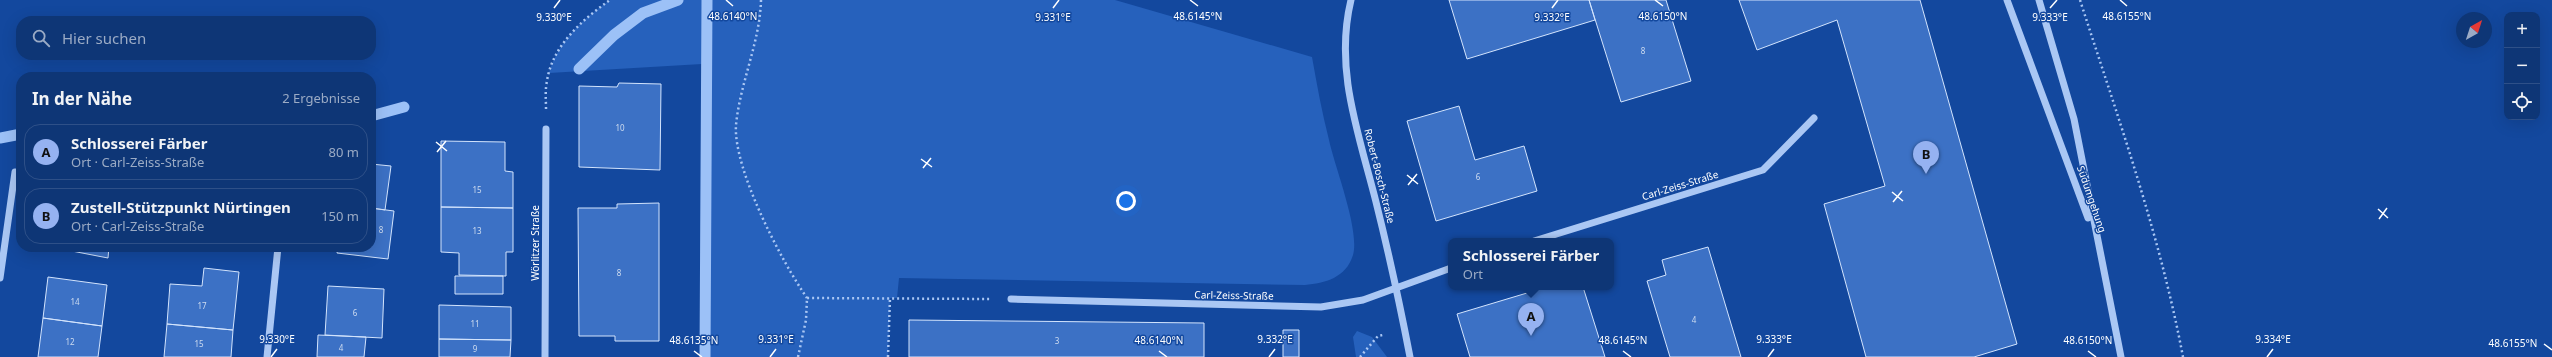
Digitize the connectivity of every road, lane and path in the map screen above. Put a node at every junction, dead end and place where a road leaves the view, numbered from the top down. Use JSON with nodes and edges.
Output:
{"nodes":[{"id":1,"x":610,"y":0,"type":"edge"},
{"id":2,"x":761,"y":0,"type":"edge"},
{"id":3,"x":1351,"y":0,"type":"edge"},
{"id":4,"x":2007,"y":0,"type":"edge"},
{"id":5,"x":2039,"y":0,"type":"edge"},
{"id":6,"x":2080,"y":0,"type":"edge"},
{"id":7,"x":1814,"y":118,"type":"dead end"},
{"id":8,"x":546,"y":129,"type":"joint"},
{"id":9,"x":15,"y":172,"type":"dead end"},
{"id":10,"x":1544,"y":238,"type":"edge"},
{"id":11,"x":2096,"y":241,"type":"junction"},
{"id":12,"x":278,"y":252,"type":"edge"},
{"id":13,"x":1448,"y":269,"type":"edge"},
{"id":14,"x":0,"y":278,"type":"edge"},
{"id":15,"x":1397,"y":286,"type":"junction"},
{"id":16,"x":807,"y":298,"type":"junction"},
{"id":17,"x":890,"y":298,"type":"junction"},
{"id":18,"x":1011,"y":299,"type":"joint"},
{"id":19,"x":1405,"y":331,"type":"junction"},
{"id":20,"x":267,"y":357,"type":"edge"},
{"id":21,"x":545,"y":357,"type":"edge"},
{"id":22,"x":798,"y":357,"type":"edge"},
{"id":23,"x":888,"y":357,"type":"edge"},
{"id":24,"x":1360,"y":357,"type":"edge"},
{"id":25,"x":1410,"y":357,"type":"edge"},
{"id":26,"x":2121,"y":357,"type":"edge"},
{"id":27,"x":2183,"y":357,"type":"edge"}],
"edges":[{"from":1,"to":8,"type":"path"},
{"from":2,"to":16,"type":"path"},
{"from":3,"to":15,"type":"street","name":"Robert-Bosch-Straße"},
{"from":4,"to":11,"type":"street","name":"Südumgehung"},
{"from":5,"to":11,"type":"street","name":"Südumgehung"},
{"from":6,"to":27,"type":"path"},
{"from":7,"to":10,"type":"street","name":"Carl-Zeiss-Straße"},
{"from":8,"to":21,"type":"street","name":"Wörlitzer Straße"},
{"from":9,"to":14,"type":"street"},
{"from":11,"to":26,"type":"street"},
{"from":12,"to":20,"type":"street"},
{"from":13,"to":15,"type":"street","name":"Carl-Zeiss-Straße"},
{"from":15,"to":18,"type":"street","name":"Carl-Zeiss-Straße"},
{"from":15,"to":19,"type":"street","name":"Robert-Bosch-Straße"},
{"from":16,"to":17,"type":"path"},
{"from":16,"to":22,"type":"path"},
{"from":17,"to":18,"type":"path"},
{"from":17,"to":23,"type":"path"},
{"from":19,"to":24,"type":"path"},
{"from":19,"to":25,"type":"street","name":"Robert-Bosch-Straße"}]}
